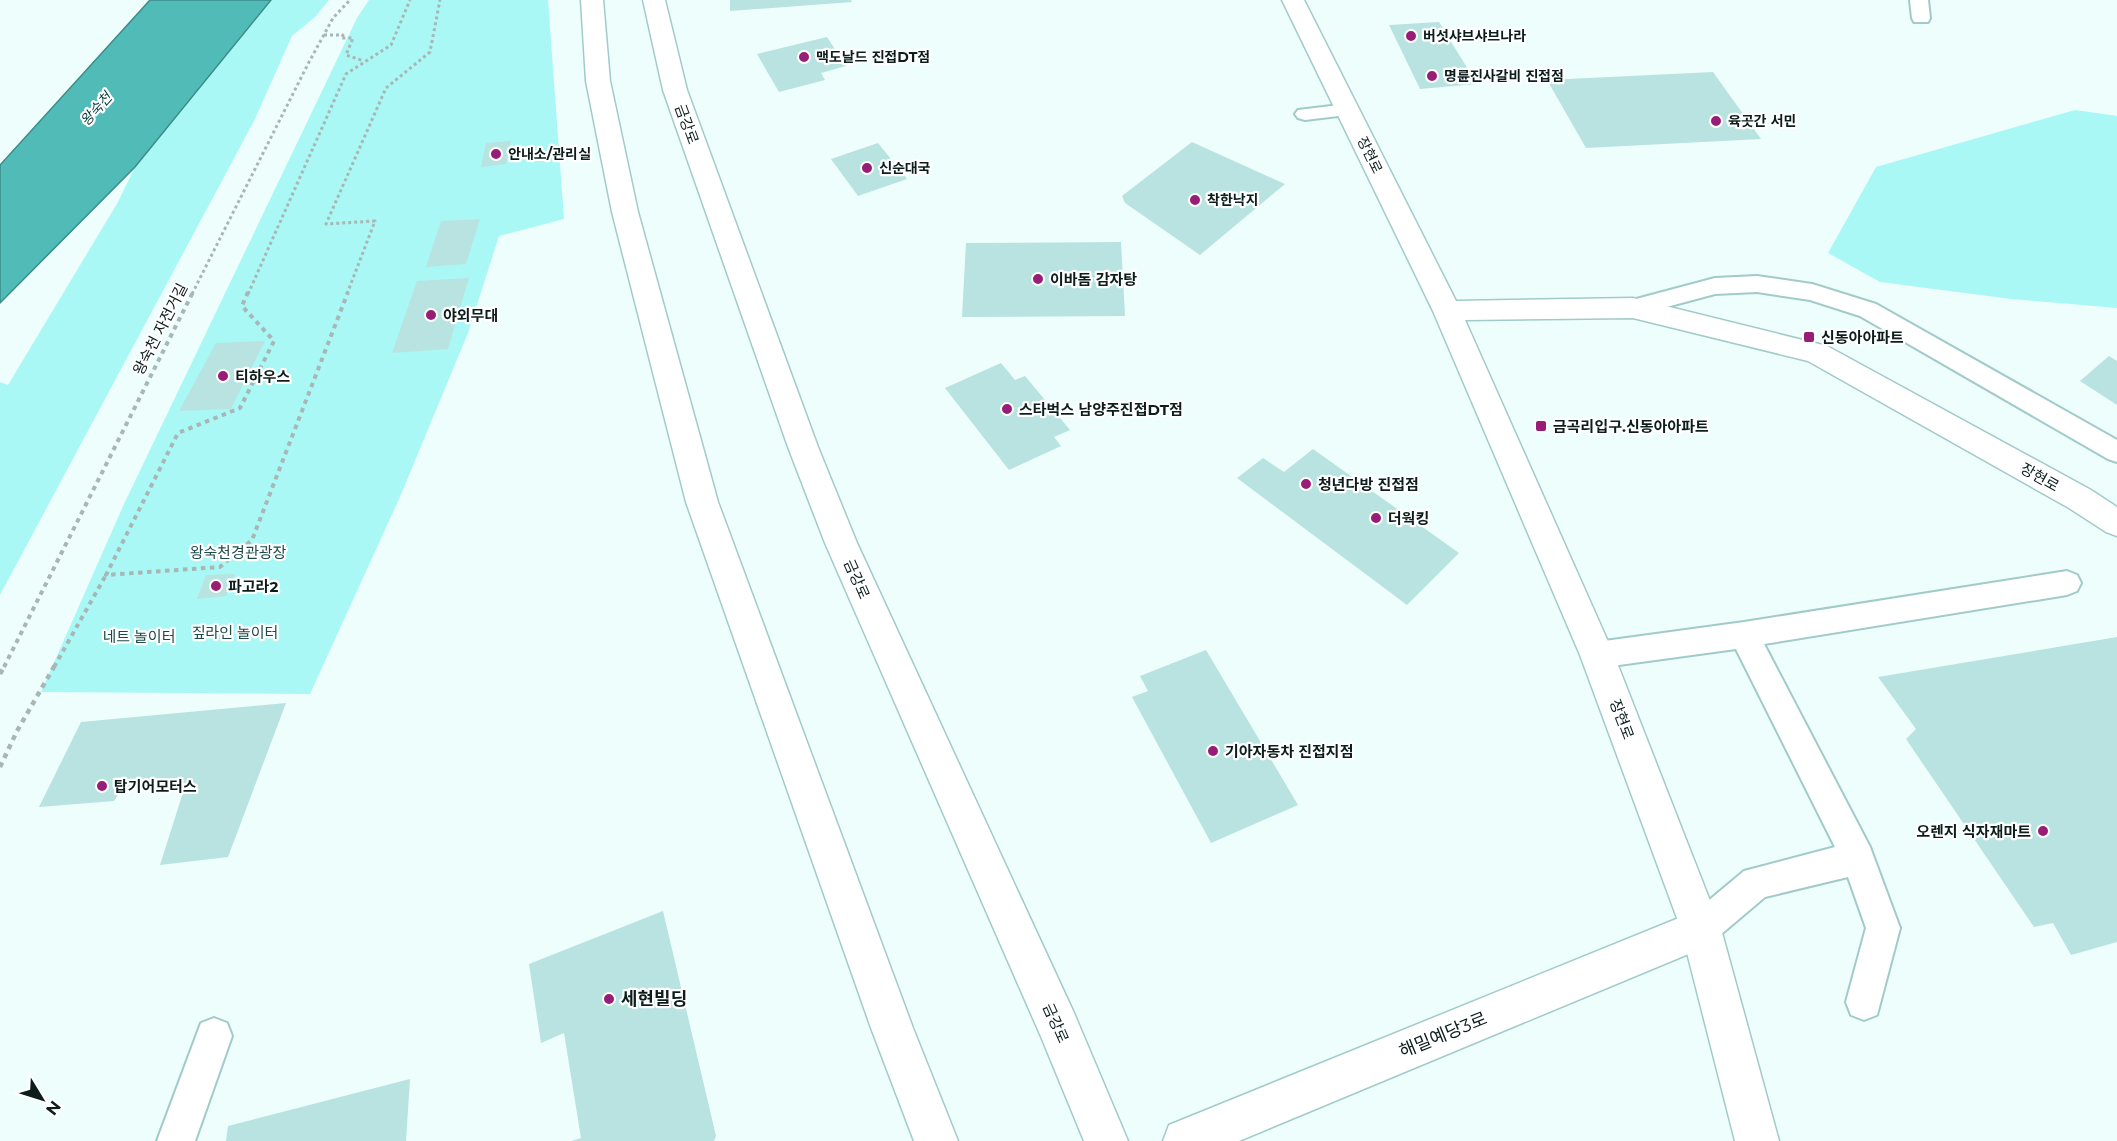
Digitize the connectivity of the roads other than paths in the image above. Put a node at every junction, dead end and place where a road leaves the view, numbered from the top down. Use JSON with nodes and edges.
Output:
{"nodes":[{"id":1,"x":592,"y":0,"type":"edge"},
{"id":2,"x":654,"y":0,"type":"edge"},
{"id":3,"x":665,"y":0,"type":"edge"},
{"id":4,"x":1293,"y":0,"type":"edge"},
{"id":5,"x":665,"y":56,"type":"junction"},
{"id":6,"x":1347,"y":110,"type":"junction"},
{"id":7,"x":1305,"y":114,"type":"dead end"},
{"id":8,"x":1633,"y":308,"type":"junction"},
{"id":9,"x":1447,"y":310,"type":"junction"},
{"id":10,"x":2117,"y":452,"type":"edge"},
{"id":11,"x":2117,"y":523,"type":"edge"},
{"id":12,"x":2067,"y":583,"type":"dead end"},
{"id":13,"x":1744,"y":635,"type":"junction"},
{"id":14,"x":1598,"y":655,"type":"junction"},
{"id":15,"x":1858,"y":858,"type":"junction"},
{"id":16,"x":1701,"y":929,"type":"junction"},
{"id":17,"x":1863,"y":1002,"type":"dead end"},
{"id":18,"x":214,"y":1036,"type":"dead end"},
{"id":19,"x":176,"y":1141,"type":"edge"},
{"id":20,"x":936,"y":1141,"type":"edge"},
{"id":21,"x":1106,"y":1141,"type":"edge"},
{"id":22,"x":1185,"y":1141,"type":"edge"},
{"id":23,"x":1757,"y":1141,"type":"edge"}],
"edges":[{"from":1,"to":20,"type":"main road"},
{"from":2,"to":5,"type":"main road","name":"금강로"},
{"from":3,"to":5,"type":"main road"},
{"from":4,"to":6,"type":"main road","name":"장현로"},
{"from":5,"to":21,"type":"main road","name":"금강로"},
{"from":6,"to":7,"type":"lane"},
{"from":6,"to":9,"type":"main road","name":"장현로"},
{"from":8,"to":9,"type":"main road","name":"장현로"},
{"from":8,"to":10,"type":"lane"},
{"from":8,"to":11,"type":"main road","name":"장현로"},
{"from":9,"to":14,"type":"main road","name":"장현로"},
{"from":12,"to":13,"type":"lane"},
{"from":13,"to":14,"type":"lane"},
{"from":13,"to":15,"type":"lane"},
{"from":14,"to":16,"type":"main road","name":"장현로"},
{"from":15,"to":16,"type":"lane"},
{"from":15,"to":17,"type":"lane"},
{"from":16,"to":22,"type":"main road","name":"해밀예당3로"},
{"from":16,"to":23,"type":"main road","name":"장현로"},
{"from":18,"to":19,"type":"lane"}]}
